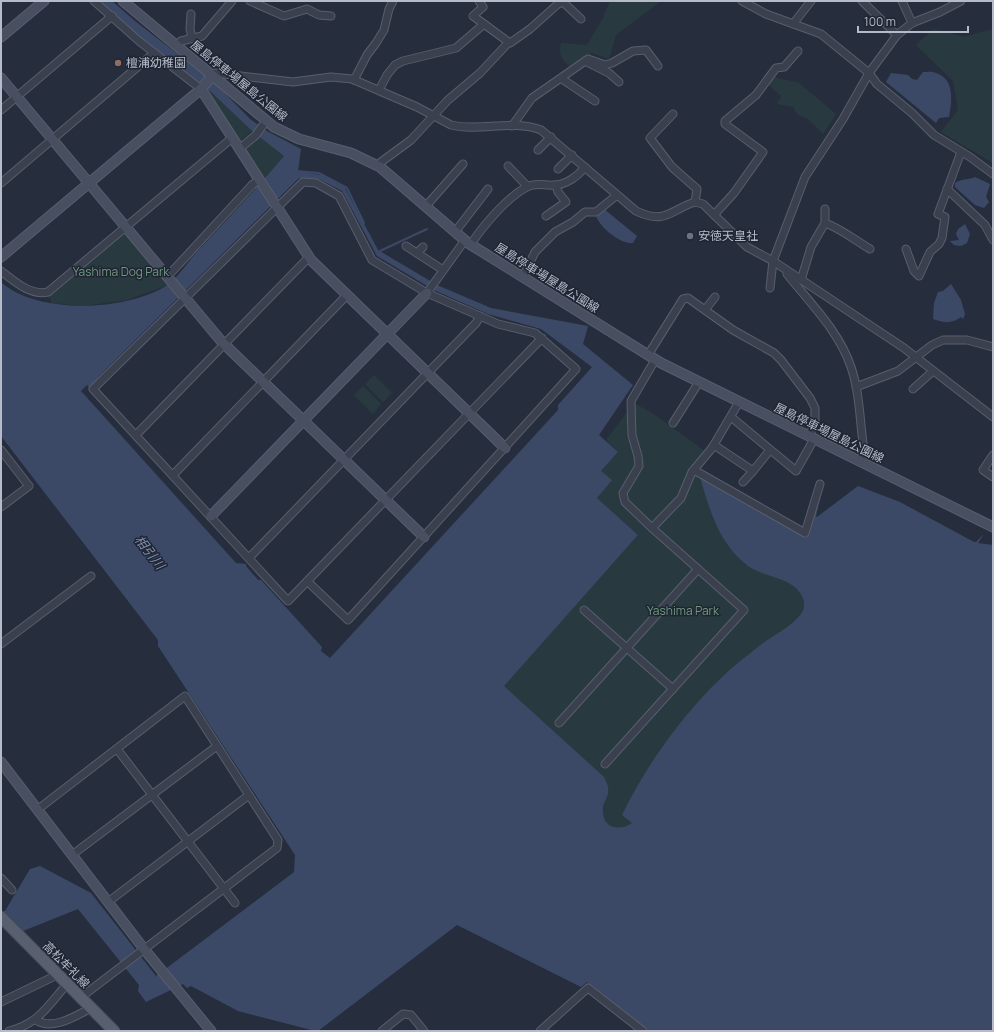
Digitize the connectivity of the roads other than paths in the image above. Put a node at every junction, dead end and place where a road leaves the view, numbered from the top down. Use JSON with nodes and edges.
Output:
{"nodes":[{"id":1,"x":44,"y":1,"type":"edge"},
{"id":2,"x":94,"y":1,"type":"edge"},
{"id":3,"x":123,"y":1,"type":"edge"},
{"id":4,"x":232,"y":1,"type":"edge"},
{"id":5,"x":250,"y":1,"type":"edge"},
{"id":6,"x":393,"y":1,"type":"edge"},
{"id":7,"x":479,"y":1,"type":"edge"},
{"id":8,"x":564,"y":1,"type":"edge"},
{"id":9,"x":742,"y":1,"type":"edge"},
{"id":10,"x":810,"y":1,"type":"edge"},
{"id":11,"x":862,"y":1,"type":"edge"},
{"id":12,"x":902,"y":1,"type":"edge"},
{"id":13,"x":961,"y":1,"type":"edge"},
{"id":14,"x":191,"y":14,"type":"dead end"},
{"id":15,"x":112,"y":16,"type":"junction"},
{"id":16,"x":331,"y":16,"type":"dead end"},
{"id":17,"x":581,"y":19,"type":"dead end"},
{"id":18,"x":912,"y":23,"type":"junction"},
{"id":19,"x":484,"y":24,"type":"junction"},
{"id":20,"x":793,"y":24,"type":"junction"},
{"id":21,"x":896,"y":36,"type":"junction"},
{"id":22,"x":1,"y":37,"type":"edge"},
{"id":23,"x":192,"y":38,"type":"junction"},
{"id":24,"x":508,"y":43,"type":"junction"},
{"id":25,"x":177,"y":46,"type":"junction"},
{"id":26,"x":798,"y":51,"type":"dead end"},
{"id":27,"x":154,"y":53,"type":"junction"},
{"id":28,"x":585,"y":61,"type":"junction"},
{"id":29,"x":658,"y":66,"type":"dead end"},
{"id":30,"x":869,"y":73,"type":"junction"},
{"id":31,"x":212,"y":76,"type":"junction"},
{"id":32,"x":1,"y":78,"type":"edge"},
{"id":33,"x":562,"y":78,"type":"junction"},
{"id":34,"x":354,"y":80,"type":"junction"},
{"id":35,"x":619,"y":82,"type":"dead end"},
{"id":36,"x":201,"y":90,"type":"junction"},
{"id":37,"x":380,"y":90,"type":"junction"},
{"id":38,"x":17,"y":97,"type":"junction"},
{"id":39,"x":596,"y":102,"type":"dead end"},
{"id":40,"x":1,"y":110,"type":"edge"},
{"id":41,"x":673,"y":114,"type":"dead end"},
{"id":42,"x":433,"y":117,"type":"junction"},
{"id":43,"x":264,"y":124,"type":"junction"},
{"id":44,"x":512,"y":126,"type":"junction"},
{"id":45,"x":551,"y":137,"type":"junction"},
{"id":46,"x":232,"y":138,"type":"junction"},
{"id":47,"x":53,"y":140,"type":"junction"},
{"id":48,"x":239,"y":149,"type":"junction"},
{"id":49,"x":538,"y":150,"type":"dead end"},
{"id":50,"x":961,"y":152,"type":"junction"},
{"id":51,"x":572,"y":155,"type":"junction"},
{"id":52,"x":463,"y":164,"type":"dead end"},
{"id":53,"x":378,"y":166,"type":"junction"},
{"id":54,"x":508,"y":166,"type":"dead end"},
{"id":55,"x":585,"y":167,"type":"junction"},
{"id":56,"x":558,"y":169,"type":"dead end"},
{"id":57,"x":993,"y":174,"type":"edge"},
{"id":58,"x":260,"y":181,"type":"junction"},
{"id":59,"x":1,"y":183,"type":"edge"},
{"id":60,"x":89,"y":183,"type":"junction"},
{"id":61,"x":556,"y":185,"type":"junction"},
{"id":62,"x":527,"y":186,"type":"junction"},
{"id":63,"x":488,"y":189,"type":"dead end"},
{"id":64,"x":947,"y":189,"type":"junction"},
{"id":65,"x":617,"y":195,"type":"junction"},
{"id":66,"x":695,"y":202,"type":"junction"},
{"id":67,"x":275,"y":206,"type":"junction"},
{"id":68,"x":426,"y":206,"type":"junction"},
{"id":69,"x":825,"y":209,"type":"dead end"},
{"id":70,"x":714,"y":215,"type":"junction"},
{"id":71,"x":546,"y":216,"type":"dead end"},
{"id":72,"x":825,"y":223,"type":"junction"},
{"id":73,"x":126,"y":227,"type":"junction"},
{"id":74,"x":455,"y":232,"type":"junction"},
{"id":75,"x":993,"y":240,"type":"edge"},
{"id":76,"x":468,"y":242,"type":"junction"},
{"id":77,"x":406,"y":246,"type":"dead end"},
{"id":78,"x":423,"y":247,"type":"dead end"},
{"id":79,"x":870,"y":249,"type":"dead end"},
{"id":80,"x":906,"y":249,"type":"dead end"},
{"id":81,"x":417,"y":253,"type":"junction"},
{"id":82,"x":1,"y":257,"type":"edge"},
{"id":83,"x":309,"y":257,"type":"junction"},
{"id":84,"x":773,"y":261,"type":"junction"},
{"id":85,"x":783,"y":269,"type":"junction"},
{"id":86,"x":443,"y":270,"type":"junction"},
{"id":87,"x":1,"y":271,"type":"edge"},
{"id":88,"x":523,"y":277,"type":"junction"},
{"id":89,"x":169,"y":278,"type":"junction"},
{"id":90,"x":801,"y":280,"type":"junction"},
{"id":91,"x":770,"y":288,"type":"dead end"},
{"id":92,"x":428,"y":290,"type":"junction"},
{"id":93,"x":347,"y":295,"type":"junction"},
{"id":94,"x":184,"y":297,"type":"junction"},
{"id":95,"x":715,"y":297,"type":"dead end"},
{"id":96,"x":705,"y":310,"type":"junction"},
{"id":97,"x":480,"y":316,"type":"junction"},
{"id":98,"x":387,"y":334,"type":"junction"},
{"id":99,"x":542,"y":338,"type":"junction"},
{"id":100,"x":224,"y":344,"type":"junction"},
{"id":101,"x":993,"y":347,"type":"edge"},
{"id":102,"x":652,"y":357,"type":"junction"},
{"id":103,"x":915,"y":357,"type":"junction"},
{"id":104,"x":933,"y":371,"type":"junction"},
{"id":105,"x":428,"y":373,"type":"junction"},
{"id":106,"x":263,"y":382,"type":"junction"},
{"id":107,"x":699,"y":382,"type":"junction"},
{"id":108,"x":856,"y":387,"type":"junction"},
{"id":109,"x":913,"y":389,"type":"dead end"},
{"id":110,"x":739,"y":402,"type":"junction"},
{"id":111,"x":469,"y":413,"type":"junction"},
{"id":112,"x":731,"y":417,"type":"junction"},
{"id":113,"x":993,"y":417,"type":"edge"},
{"id":114,"x":303,"y":420,"type":"junction"},
{"id":115,"x":673,"y":423,"type":"dead end"},
{"id":116,"x":136,"y":435,"type":"junction"},
{"id":117,"x":811,"y":438,"type":"junction"},
{"id":118,"x":714,"y":445,"type":"junction"},
{"id":119,"x":505,"y":448,"type":"junction"},
{"id":120,"x":1,"y":450,"type":"edge"},
{"id":121,"x":770,"y":450,"type":"junction"},
{"id":122,"x":992,"y":455,"type":"edge"},
{"id":123,"x":344,"y":460,"type":"junction"},
{"id":124,"x":860,"y":462,"type":"junction"},
{"id":125,"x":694,"y":470,"type":"junction"},
{"id":126,"x":753,"y":471,"type":"junction"},
{"id":127,"x":173,"y":475,"type":"junction"},
{"id":128,"x":993,"y":477,"type":"edge"},
{"id":129,"x":743,"y":482,"type":"dead end"},
{"id":130,"x":820,"y":484,"type":"dead end"},
{"id":131,"x":386,"y":500,"type":"junction"},
{"id":132,"x":1,"y":507,"type":"edge"},
{"id":133,"x":211,"y":516,"type":"junction"},
{"id":134,"x":992,"y":526,"type":"edge"},
{"id":135,"x":652,"y":528,"type":"junction"},
{"id":136,"x":424,"y":537,"type":"junction"},
{"id":137,"x":249,"y":558,"type":"junction"},
{"id":138,"x":698,"y":569,"type":"junction"},
{"id":139,"x":91,"y":576,"type":"dead end"},
{"id":140,"x":307,"y":581,"type":"junction"},
{"id":141,"x":584,"y":610,"type":"dead end"},
{"id":142,"x":1,"y":644,"type":"edge"},
{"id":143,"x":626,"y":648,"type":"junction"},
{"id":144,"x":672,"y":689,"type":"junction"},
{"id":145,"x":559,"y":723,"type":"dead end"},
{"id":146,"x":217,"y":746,"type":"junction"},
{"id":147,"x":117,"y":749,"type":"junction"},
{"id":148,"x":1,"y":762,"type":"edge"},
{"id":149,"x":605,"y":764,"type":"dead end"},
{"id":150,"x":153,"y":794,"type":"junction"},
{"id":151,"x":249,"y":795,"type":"junction"},
{"id":152,"x":38,"y":810,"type":"junction"},
{"id":153,"x":189,"y":841,"type":"junction"},
{"id":154,"x":72,"y":855,"type":"junction"},
{"id":155,"x":1,"y":878,"type":"edge"},
{"id":156,"x":224,"y":888,"type":"junction"},
{"id":157,"x":12,"y":890,"type":"dead end"},
{"id":158,"x":108,"y":902,"type":"junction"},
{"id":159,"x":236,"y":903,"type":"dead end"},
{"id":160,"x":1,"y":917,"type":"edge"},
{"id":161,"x":142,"y":951,"type":"junction"},
{"id":162,"x":57,"y":975,"type":"junction"},
{"id":163,"x":67,"y":984,"type":"junction"},
{"id":164,"x":80,"y":998,"type":"junction"},
{"id":165,"x":1,"y":1002,"type":"edge"},
{"id":166,"x":91,"y":1008,"type":"junction"},
{"id":167,"x":36,"y":1020,"type":"junction"},
{"id":168,"x":9,"y":1031,"type":"edge"},
{"id":169,"x":114,"y":1031,"type":"edge"},
{"id":170,"x":212,"y":1031,"type":"edge"},
{"id":171,"x":382,"y":1031,"type":"edge"},
{"id":172,"x":424,"y":1031,"type":"edge"},
{"id":173,"x":540,"y":1031,"type":"edge"},
{"id":174,"x":643,"y":1031,"type":"edge"}],
"edges":[{"from":1,"to":22,"type":"street"},
{"from":2,"to":15,"type":"street"},
{"from":3,"to":25,"type":"street","name":"屋島停車場屋島公園線"},
{"from":4,"to":23,"type":"street"},
{"from":5,"to":16,"type":"street"},
{"from":6,"to":34,"type":"street"},
{"from":7,"to":19,"type":"street"},
{"from":8,"to":17,"type":"street"},
{"from":8,"to":24,"type":"street"},
{"from":9,"to":20,"type":"street"},
{"from":10,"to":20,"type":"street"},
{"from":11,"to":21,"type":"street"},
{"from":12,"to":18,"type":"street"},
{"from":13,"to":18,"type":"street"},
{"from":14,"to":23,"type":"street"},
{"from":15,"to":27,"type":"street"},
{"from":15,"to":38,"type":"street"},
{"from":18,"to":21,"type":"street"},
{"from":19,"to":24,"type":"street"},
{"from":19,"to":37,"type":"street"},
{"from":20,"to":30,"type":"street"},
{"from":21,"to":30,"type":"street"},
{"from":23,"to":25,"type":"street"},
{"from":24,"to":42,"type":"street"},
{"from":25,"to":31,"type":"street","name":"屋島停車場屋島公園線"},
{"from":26,"to":70,"type":"street"},
{"from":27,"to":36,"type":"street"},
{"from":27,"to":47,"type":"street"},
{"from":28,"to":29,"type":"street"},
{"from":28,"to":33,"type":"street"},
{"from":28,"to":35,"type":"street"},
{"from":30,"to":50,"type":"street"},
{"from":30,"to":84,"type":"street"},
{"from":31,"to":34,"type":"street"},
{"from":31,"to":36,"type":"street"},
{"from":31,"to":43,"type":"street","name":"屋島停車場屋島公園線"},
{"from":32,"to":38,"type":"street"},
{"from":33,"to":39,"type":"street"},
{"from":33,"to":44,"type":"street"},
{"from":34,"to":37,"type":"street"},
{"from":36,"to":46,"type":"street"},
{"from":36,"to":60,"type":"street"},
{"from":37,"to":42,"type":"street"},
{"from":38,"to":40,"type":"street"},
{"from":38,"to":47,"type":"street"},
{"from":41,"to":66,"type":"street"},
{"from":42,"to":44,"type":"street"},
{"from":42,"to":53,"type":"street"},
{"from":43,"to":48,"type":"street"},
{"from":43,"to":53,"type":"street","name":"屋島停車場屋島公園線"},
{"from":44,"to":45,"type":"street"},
{"from":45,"to":49,"type":"street"},
{"from":45,"to":51,"type":"street"},
{"from":46,"to":48,"type":"street"},
{"from":46,"to":73,"type":"street"},
{"from":47,"to":59,"type":"street"},
{"from":47,"to":60,"type":"street"},
{"from":48,"to":58,"type":"street"},
{"from":50,"to":57,"type":"street"},
{"from":50,"to":64,"type":"street"},
{"from":51,"to":55,"type":"street"},
{"from":51,"to":56,"type":"street"},
{"from":52,"to":68,"type":"street"},
{"from":53,"to":68,"type":"street","name":"屋島停車場屋島公園線"},
{"from":54,"to":62,"type":"street"},
{"from":55,"to":61,"type":"street"},
{"from":55,"to":65,"type":"street"},
{"from":58,"to":67,"type":"street"},
{"from":58,"to":89,"type":"street"},
{"from":60,"to":73,"type":"street"},
{"from":60,"to":82,"type":"street"},
{"from":61,"to":62,"type":"street"},
{"from":61,"to":71,"type":"street"},
{"from":62,"to":76,"type":"street"},
{"from":63,"to":74,"type":"street"},
{"from":64,"to":75,"type":"street"},
{"from":64,"to":80,"type":"street"},
{"from":65,"to":66,"type":"street"},
{"from":65,"to":88,"type":"street"},
{"from":66,"to":70,"type":"street"},
{"from":67,"to":83,"type":"street"},
{"from":67,"to":92,"type":"street"},
{"from":67,"to":94,"type":"street"},
{"from":68,"to":74,"type":"street","name":"屋島停車場屋島公園線"},
{"from":69,"to":72,"type":"street"},
{"from":70,"to":84,"type":"street"},
{"from":72,"to":79,"type":"street"},
{"from":72,"to":90,"type":"street"},
{"from":73,"to":87,"type":"street"},
{"from":73,"to":89,"type":"street"},
{"from":74,"to":76,"type":"street","name":"屋島停車場屋島公園線"},
{"from":76,"to":86,"type":"street"},
{"from":76,"to":88,"type":"street","name":"屋島停車場屋島公園線"},
{"from":77,"to":81,"type":"street"},
{"from":78,"to":81,"type":"street"},
{"from":81,"to":86,"type":"street"},
{"from":83,"to":93,"type":"street"},
{"from":83,"to":100,"type":"street"},
{"from":84,"to":85,"type":"street"},
{"from":84,"to":91,"type":"street"},
{"from":85,"to":90,"type":"street"},
{"from":85,"to":108,"type":"street"},
{"from":86,"to":92,"type":"street"},
{"from":88,"to":102,"type":"street","name":"屋島停車場屋島公園線"},
{"from":89,"to":94,"type":"street"},
{"from":90,"to":103,"type":"street"},
{"from":92,"to":97,"type":"street"},
{"from":92,"to":98,"type":"street"},
{"from":93,"to":98,"type":"street"},
{"from":93,"to":106,"type":"street"},
{"from":94,"to":100,"type":"street"},
{"from":94,"to":116,"type":"street"},
{"from":95,"to":96,"type":"street"},
{"from":96,"to":102,"type":"street"},
{"from":96,"to":117,"type":"street"},
{"from":97,"to":99,"type":"street"},
{"from":97,"to":105,"type":"street"},
{"from":98,"to":105,"type":"street"},
{"from":98,"to":114,"type":"street"},
{"from":99,"to":111,"type":"street"},
{"from":99,"to":119,"type":"street"},
{"from":100,"to":106,"type":"street"},
{"from":100,"to":116,"type":"street"},
{"from":101,"to":103,"type":"street"},
{"from":102,"to":107,"type":"street","name":"屋島停車場屋島公園線"},
{"from":102,"to":135,"type":"street"},
{"from":103,"to":104,"type":"street"},
{"from":103,"to":108,"type":"street"},
{"from":104,"to":109,"type":"street"},
{"from":104,"to":113,"type":"street"},
{"from":105,"to":111,"type":"street"},
{"from":105,"to":123,"type":"street"},
{"from":106,"to":114,"type":"street"},
{"from":106,"to":127,"type":"street"},
{"from":107,"to":110,"type":"street","name":"屋島停車場屋島公園線"},
{"from":107,"to":115,"type":"street"},
{"from":108,"to":124,"type":"street"},
{"from":110,"to":112,"type":"street"},
{"from":110,"to":117,"type":"street","name":"屋島停車場屋島公園線"},
{"from":111,"to":119,"type":"street"},
{"from":111,"to":131,"type":"street"},
{"from":112,"to":118,"type":"street"},
{"from":112,"to":121,"type":"street"},
{"from":114,"to":123,"type":"street"},
{"from":114,"to":133,"type":"street"},
{"from":116,"to":127,"type":"street"},
{"from":117,"to":121,"type":"street"},
{"from":117,"to":124,"type":"street","name":"屋島停車場屋島公園線"},
{"from":118,"to":125,"type":"street"},
{"from":118,"to":126,"type":"street"},
{"from":119,"to":136,"type":"street"},
{"from":120,"to":132,"type":"street"},
{"from":121,"to":126,"type":"street"},
{"from":122,"to":128,"type":"street"},
{"from":123,"to":131,"type":"street"},
{"from":123,"to":137,"type":"street"},
{"from":124,"to":134,"type":"street","name":"屋島停車場屋島公園線"},
{"from":125,"to":130,"type":"street"},
{"from":125,"to":135,"type":"street"},
{"from":126,"to":129,"type":"street"},
{"from":127,"to":133,"type":"street"},
{"from":131,"to":136,"type":"street"},
{"from":131,"to":140,"type":"street"},
{"from":133,"to":137,"type":"street"},
{"from":135,"to":138,"type":"street"},
{"from":136,"to":140,"type":"street"},
{"from":137,"to":140,"type":"street"},
{"from":138,"to":143,"type":"street"},
{"from":138,"to":144,"type":"street"},
{"from":139,"to":142,"type":"street"},
{"from":141,"to":143,"type":"street"},
{"from":143,"to":144,"type":"street"},
{"from":143,"to":145,"type":"street"},
{"from":144,"to":149,"type":"street"},
{"from":146,"to":147,"type":"street"},
{"from":146,"to":150,"type":"street"},
{"from":146,"to":151,"type":"street"},
{"from":147,"to":150,"type":"street"},
{"from":147,"to":152,"type":"street"},
{"from":148,"to":152,"type":"street"},
{"from":150,"to":153,"type":"street"},
{"from":150,"to":154,"type":"street"},
{"from":151,"to":153,"type":"street"},
{"from":151,"to":156,"type":"street"},
{"from":152,"to":154,"type":"street"},
{"from":153,"to":156,"type":"street"},
{"from":153,"to":158,"type":"street"},
{"from":154,"to":158,"type":"street"},
{"from":155,"to":157,"type":"street"},
{"from":156,"to":159,"type":"street"},
{"from":156,"to":161,"type":"street"},
{"from":158,"to":161,"type":"street"},
{"from":160,"to":162,"type":"main road","name":"高松牟礼線"},
{"from":161,"to":164,"type":"street"},
{"from":161,"to":170,"type":"street"},
{"from":162,"to":163,"type":"main road","name":"高松牟礼線"},
{"from":162,"to":165,"type":"street"},
{"from":163,"to":164,"type":"main road","name":"高松牟礼線"},
{"from":163,"to":167,"type":"street"},
{"from":164,"to":166,"type":"main road","name":"高松牟礼線"},
{"from":166,"to":167,"type":"street"},
{"from":166,"to":169,"type":"main road","name":"高松牟礼線"},
{"from":167,"to":168,"type":"street"},
{"from":171,"to":172,"type":"street"},
{"from":173,"to":174,"type":"street"}]}
